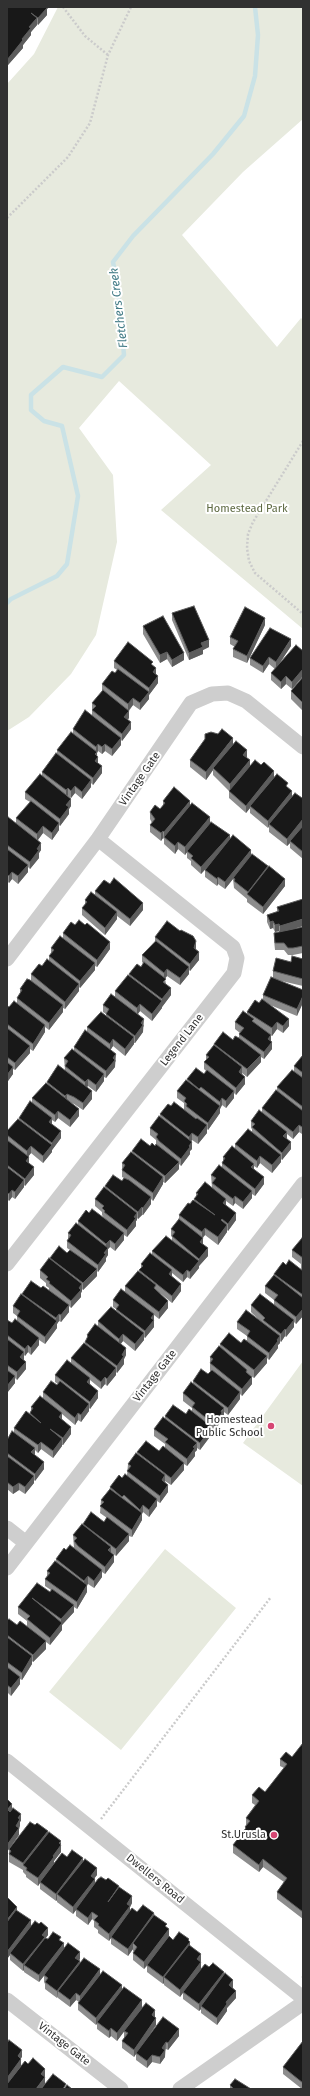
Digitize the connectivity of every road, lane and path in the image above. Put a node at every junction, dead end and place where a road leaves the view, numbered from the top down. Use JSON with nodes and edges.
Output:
{"nodes":[{"id":1,"x":63,"y":7,"type":"edge"},
{"id":2,"x":131,"y":7,"type":"edge"},
{"id":3,"x":108,"y":55,"type":"junction"},
{"id":4,"x":7,"y":218,"type":"edge"},
{"id":5,"x":303,"y":441,"type":"edge"},
{"id":6,"x":303,"y":614,"type":"edge"},
{"id":7,"x":303,"y":747,"type":"edge"},
{"id":8,"x":98,"y":839,"type":"junction"},
{"id":9,"x":7,"y":959,"type":"edge"},
{"id":10,"x":303,"y":1184,"type":"edge"},
{"id":11,"x":7,"y":1264,"type":"edge"},
{"id":12,"x":7,"y":1528,"type":"edge"},
{"id":13,"x":26,"y":1543,"type":"junction"},
{"id":14,"x":7,"y":1568,"type":"edge"},
{"id":15,"x":271,"y":1597,"type":"dead end"},
{"id":16,"x":7,"y":1761,"type":"edge"},
{"id":17,"x":99,"y":1821,"type":"dead end"},
{"id":18,"x":303,"y":1974,"type":"edge"},
{"id":19,"x":303,"y":1978,"type":"edge"},
{"id":20,"x":303,"y":1998,"type":"edge"},
{"id":21,"x":7,"y":2000,"type":"edge"},
{"id":22,"x":303,"y":2003,"type":"edge"},
{"id":23,"x":121,"y":2089,"type":"edge"},
{"id":24,"x":180,"y":2089,"type":"edge"}],
"edges":[{"from":1,"to":3,"type":"path"},
{"from":2,"to":3,"type":"path"},
{"from":3,"to":4,"type":"path"},
{"from":5,"to":6,"type":"path"},
{"from":7,"to":8,"type":"street","name":"Vintage Gate"},
{"from":8,"to":9,"type":"street","name":"Vintage Gate"},
{"from":8,"to":11,"type":"street","name":"Legend Lane"},
{"from":10,"to":13,"type":"street","name":"Vintage Gate"},
{"from":12,"to":13,"type":"street"},
{"from":13,"to":14,"type":"street","name":"Vintage Gate"},
{"from":15,"to":17,"type":"path"},
{"from":16,"to":20,"type":"street","name":"Dwellers Road"},
{"from":18,"to":19,"type":"path"},
{"from":21,"to":23,"type":"street","name":"Vintage Gate"},
{"from":22,"to":24,"type":"street"}]}
